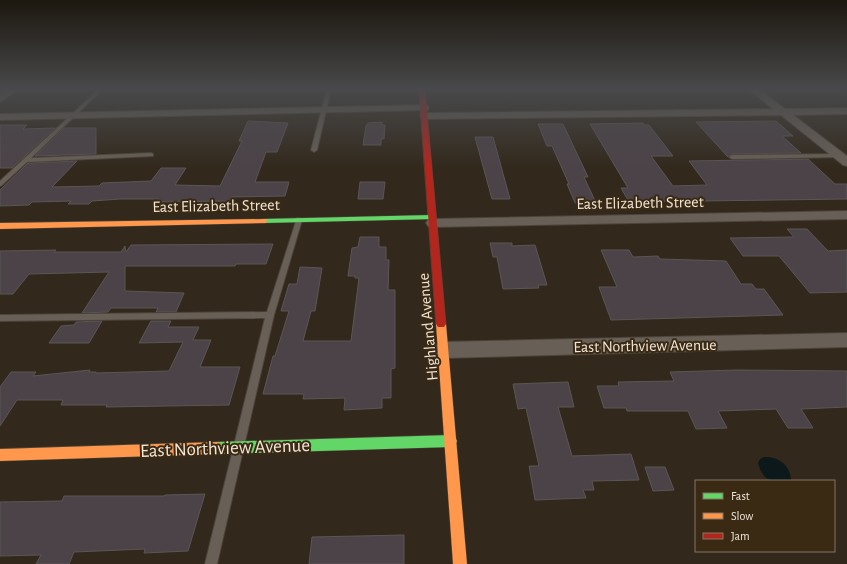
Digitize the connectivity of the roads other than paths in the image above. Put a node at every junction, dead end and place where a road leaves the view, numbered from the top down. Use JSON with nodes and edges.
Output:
{"nodes":[{"id":1,"x":50,"y":115,"type":"edge"},
{"id":2,"x":74,"y":115,"type":"edge"},
{"id":3,"x":323,"y":115,"type":"edge"},
{"id":4,"x":424,"y":115,"type":"edge"},
{"id":5,"x":788,"y":115,"type":"edge"},
{"id":6,"x":0,"y":116,"type":"edge"},
{"id":7,"x":314,"y":150,"type":"dead end"},
{"id":8,"x":151,"y":155,"type":"dead end"},
{"id":9,"x":732,"y":157,"type":"dead end"},
{"id":10,"x":843,"y":159,"type":"edge"},
{"id":11,"x":26,"y":160,"type":"junction"},
{"id":12,"x":0,"y":184,"type":"edge"},
{"id":13,"x":847,"y":215,"type":"edge"},
{"id":14,"x":299,"y":220,"type":"junction"},
{"id":15,"x":433,"y":220,"type":"junction"},
{"id":16,"x":0,"y":226,"type":"edge"},
{"id":17,"x":270,"y":315,"type":"junction"},
{"id":18,"x":0,"y":318,"type":"edge"},
{"id":19,"x":847,"y":340,"type":"edge"},
{"id":20,"x":443,"y":350,"type":"junction"},
{"id":21,"x":451,"y":441,"type":"junction"},
{"id":22,"x":239,"y":447,"type":"junction"},
{"id":23,"x":0,"y":455,"type":"edge"},
{"id":24,"x":211,"y":564,"type":"edge"},
{"id":25,"x":460,"y":564,"type":"edge"}],
"edges":[{"from":1,"to":6,"type":"street"},
{"from":2,"to":11,"type":"lane"},
{"from":3,"to":7,"type":"lane"},
{"from":4,"to":15,"type":"street","name":"Highland Avenue"},
{"from":5,"to":10,"type":"street"},
{"from":8,"to":11,"type":"lane"},
{"from":9,"to":10,"type":"lane"},
{"from":11,"to":12,"type":"lane"},
{"from":13,"to":15,"type":"street","name":"East Elizabeth Street"},
{"from":14,"to":15,"type":"street","name":"East Elizabeth Street"},
{"from":14,"to":16,"type":"street","name":"East Elizabeth Street"},
{"from":14,"to":17,"type":"lane"},
{"from":15,"to":20,"type":"street","name":"Highland Avenue"},
{"from":17,"to":18,"type":"lane"},
{"from":17,"to":22,"type":"lane"},
{"from":19,"to":20,"type":"street","name":"East Northview Avenue"},
{"from":20,"to":21,"type":"street","name":"Highland Avenue"},
{"from":21,"to":22,"type":"street","name":"East Northview Avenue"},
{"from":21,"to":25,"type":"street","name":"Highland Avenue"},
{"from":22,"to":23,"type":"street","name":"East Northview Avenue"},
{"from":22,"to":24,"type":"lane"}]}
